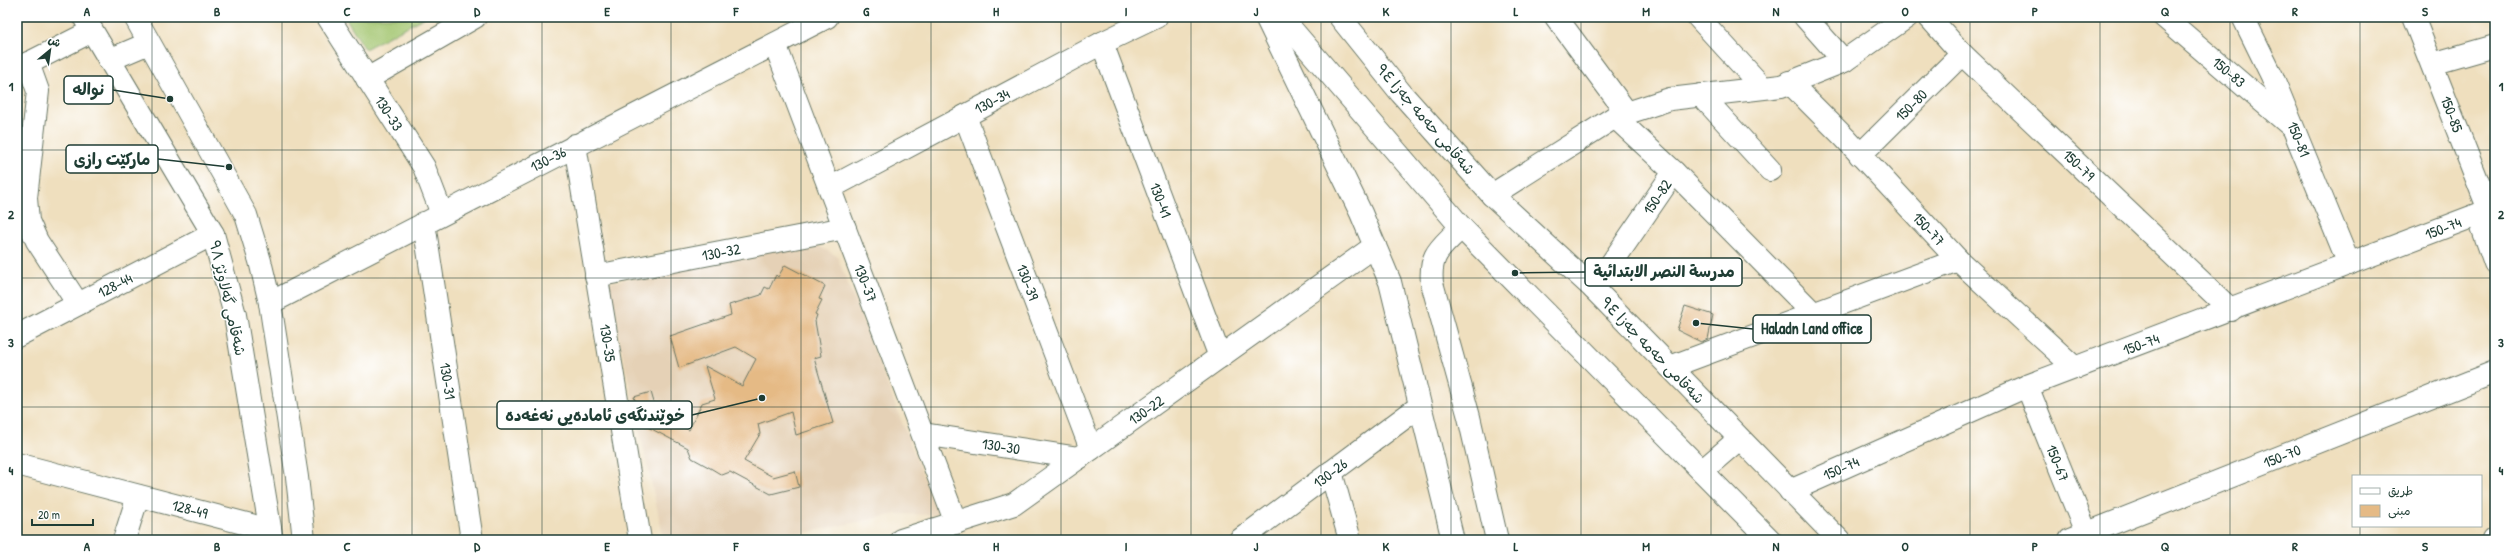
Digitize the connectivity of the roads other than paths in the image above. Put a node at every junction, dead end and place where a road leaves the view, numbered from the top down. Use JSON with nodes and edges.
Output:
{"nodes":[{"id":1,"x":135,"y":17,"type":"edge"},
{"id":2,"x":328,"y":17,"type":"edge"},
{"id":3,"x":475,"y":17,"type":"edge"},
{"id":4,"x":827,"y":17,"type":"edge"},
{"id":5,"x":1156,"y":17,"type":"edge"},
{"id":6,"x":1266,"y":17,"type":"edge"},
{"id":7,"x":1281,"y":17,"type":"edge"},
{"id":8,"x":1340,"y":17,"type":"edge"},
{"id":9,"x":1556,"y":17,"type":"edge"},
{"id":10,"x":1698,"y":17,"type":"edge"},
{"id":11,"x":1805,"y":17,"type":"edge"},
{"id":12,"x":1907,"y":17,"type":"edge"},
{"id":13,"x":1929,"y":17,"type":"edge"},
{"id":14,"x":2164,"y":17,"type":"edge"},
{"id":15,"x":2243,"y":17,"type":"edge"},
{"id":16,"x":2413,"y":17,"type":"edge"},
{"id":17,"x":88,"y":24,"type":"edge"},
{"id":18,"x":150,"y":43,"type":"junction"},
{"id":19,"x":1102,"y":43,"type":"junction"},
{"id":20,"x":775,"y":44,"type":"junction"},
{"id":21,"x":2495,"y":46,"type":"edge"},
{"id":22,"x":1962,"y":54,"type":"junction"},
{"id":23,"x":109,"y":60,"type":"junction"},
{"id":24,"x":1844,"y":61,"type":"junction"},
{"id":25,"x":2432,"y":64,"type":"junction"},
{"id":26,"x":23,"y":66,"type":"edge"},
{"id":27,"x":367,"y":79,"type":"junction"},
{"id":28,"x":1789,"y":82,"type":"junction"},
{"id":29,"x":1762,"y":87,"type":"junction"},
{"id":30,"x":1701,"y":95,"type":"junction"},
{"id":31,"x":1621,"y":115,"type":"junction"},
{"id":32,"x":965,"y":116,"type":"junction"},
{"id":33,"x":2294,"y":128,"type":"junction"},
{"id":34,"x":575,"y":145,"type":"junction"},
{"id":35,"x":1860,"y":155,"type":"junction"},
{"id":36,"x":1770,"y":170,"type":"dead end"},
{"id":37,"x":1674,"y":172,"type":"junction"},
{"id":38,"x":830,"y":188,"type":"junction"},
{"id":39,"x":1492,"y":194,"type":"junction"},
{"id":40,"x":2487,"y":211,"type":"edge"},
{"id":41,"x":433,"y":218,"type":"junction"},
{"id":42,"x":1461,"y":227,"type":"junction"},
{"id":43,"x":845,"y":228,"type":"junction"},
{"id":44,"x":213,"y":234,"type":"junction"},
{"id":45,"x":1375,"y":246,"type":"junction"},
{"id":46,"x":1958,"y":260,"type":"junction"},
{"id":47,"x":2495,"y":263,"type":"edge"},
{"id":48,"x":2349,"y":264,"type":"junction"},
{"id":49,"x":596,"y":276,"type":"junction"},
{"id":50,"x":1594,"y":289,"type":"junction"},
{"id":51,"x":270,"y":303,"type":"junction"},
{"id":52,"x":78,"y":304,"type":"junction"},
{"id":53,"x":2231,"y":310,"type":"junction"},
{"id":54,"x":1814,"y":314,"type":"junction"},
{"id":55,"x":17,"y":336,"type":"edge"},
{"id":56,"x":1220,"y":357,"type":"junction"},
{"id":57,"x":1670,"y":367,"type":"junction"},
{"id":58,"x":2075,"y":368,"type":"junction"},
{"id":59,"x":2495,"y":372,"type":"edge"},
{"id":60,"x":2027,"y":386,"type":"junction"},
{"id":61,"x":1420,"y":406,"type":"junction"},
{"id":62,"x":923,"y":434,"type":"junction"},
{"id":63,"x":1739,"y":439,"type":"junction"},
{"id":64,"x":1085,"y":453,"type":"junction"},
{"id":65,"x":17,"y":464,"type":"edge"},
{"id":66,"x":1702,"y":471,"type":"junction"},
{"id":67,"x":1331,"y":472,"type":"junction"},
{"id":68,"x":297,"y":477,"type":"junction"},
{"id":69,"x":263,"y":481,"type":"junction"},
{"id":70,"x":1790,"y":491,"type":"junction"},
{"id":71,"x":138,"y":496,"type":"junction"},
{"id":72,"x":956,"y":522,"type":"junction"},
{"id":73,"x":271,"y":535,"type":"edge"},
{"id":74,"x":2081,"y":538,"type":"edge"},
{"id":75,"x":124,"y":540,"type":"edge"},
{"id":76,"x":304,"y":540,"type":"edge"},
{"id":77,"x":472,"y":540,"type":"edge"},
{"id":78,"x":640,"y":540,"type":"edge"},
{"id":79,"x":901,"y":540,"type":"edge"},
{"id":80,"x":1240,"y":540,"type":"edge"},
{"id":81,"x":1350,"y":540,"type":"edge"},
{"id":82,"x":1453,"y":540,"type":"edge"},
{"id":83,"x":1498,"y":540,"type":"edge"},
{"id":84,"x":1770,"y":540,"type":"edge"},
{"id":85,"x":1839,"y":540,"type":"edge"}],
"edges":[{"from":1,"to":18,"type":"street"},
{"from":2,"to":27,"type":"street","name":"130-33"},
{"from":3,"to":27,"type":"street"},
{"from":4,"to":20,"type":"street","name":"130-36"},
{"from":5,"to":19,"type":"street","name":"130-34"},
{"from":6,"to":45,"type":"street"},
{"from":7,"to":42,"type":"street"},
{"from":8,"to":39,"type":"street","name":"شەقامی حەمە جەزا ٩٤"},
{"from":9,"to":31,"type":"street","name":"150-82"},
{"from":10,"to":29,"type":"street"},
{"from":11,"to":24,"type":"street"},
{"from":12,"to":24,"type":"street"},
{"from":13,"to":22,"type":"street","name":"150-79"},
{"from":14,"to":33,"type":"street","name":"150-83"},
{"from":15,"to":33,"type":"street","name":"150-81"},
{"from":16,"to":25,"type":"street","name":"150-85"},
{"from":17,"to":23,"type":"street","name":"شەقامی گەلاوێژ ٩٨"},
{"from":17,"to":26,"type":"street"},
{"from":18,"to":23,"type":"street"},
{"from":18,"to":51,"type":"street"},
{"from":19,"to":32,"type":"street","name":"130-34"},
{"from":19,"to":56,"type":"street","name":"130-41"},
{"from":20,"to":34,"type":"street","name":"130-36"},
{"from":20,"to":38,"type":"street","name":"130-37"},
{"from":21,"to":25,"type":"street"},
{"from":22,"to":35,"type":"street","name":"150-80"},
{"from":22,"to":53,"type":"street","name":"150-79"},
{"from":23,"to":44,"type":"street","name":"شەقامی گەلاوێژ ٩٨"},
{"from":24,"to":28,"type":"street"},
{"from":25,"to":40,"type":"street","name":"150-85"},
{"from":26,"to":52,"type":"street"},
{"from":27,"to":41,"type":"street","name":"130-33"},
{"from":28,"to":29,"type":"street"},
{"from":28,"to":35,"type":"street","name":"150-77"},
{"from":29,"to":30,"type":"street"},
{"from":30,"to":31,"type":"street"},
{"from":30,"to":36,"type":"street"},
{"from":31,"to":37,"type":"street","name":"150-82"},
{"from":31,"to":39,"type":"street"},
{"from":32,"to":38,"type":"street","name":"130-34"},
{"from":32,"to":64,"type":"street","name":"130-39"},
{"from":33,"to":48,"type":"street","name":"150-81"},
{"from":34,"to":41,"type":"street","name":"130-36"},
{"from":34,"to":49,"type":"street","name":"130-35"},
{"from":35,"to":46,"type":"street","name":"150-77"},
{"from":37,"to":50,"type":"street","name":"150-82"},
{"from":37,"to":54,"type":"street"},
{"from":38,"to":43,"type":"street","name":"130-37"},
{"from":39,"to":50,"type":"street","name":"شەقامی حەمە جەزا ٩٤"},
{"from":40,"to":47,"type":"street","name":"150-85"},
{"from":40,"to":48,"type":"street","name":"150-74"},
{"from":41,"to":51,"type":"street","name":"130-36"},
{"from":41,"to":77,"type":"street","name":"130-31"},
{"from":42,"to":66,"type":"street"},
{"from":42,"to":83,"type":"street"},
{"from":43,"to":49,"type":"street","name":"130-32"},
{"from":43,"to":62,"type":"street","name":"130-37"},
{"from":44,"to":52,"type":"street","name":"128-44"},
{"from":44,"to":69,"type":"street","name":"شەقامی گەلاوێژ ٩٨"},
{"from":45,"to":56,"type":"street","name":"130-22"},
{"from":45,"to":61,"type":"street"},
{"from":46,"to":54,"type":"street"},
{"from":46,"to":58,"type":"street","name":"150-77"},
{"from":48,"to":53,"type":"street","name":"150-74"},
{"from":49,"to":78,"type":"street","name":"130-35"},
{"from":50,"to":57,"type":"street","name":"شەقامی حەمە جەزا ٩٤"},
{"from":51,"to":68,"type":"street"},
{"from":52,"to":55,"type":"street","name":"128-44"},
{"from":53,"to":58,"type":"street","name":"150-74"},
{"from":54,"to":57,"type":"street"},
{"from":56,"to":64,"type":"street","name":"130-22"},
{"from":57,"to":63,"type":"street","name":"شەقامی حەمە جەزا ٩٤"},
{"from":58,"to":60,"type":"street","name":"150-74"},
{"from":59,"to":74,"type":"street","name":"150-70"},
{"from":60,"to":70,"type":"street","name":"150-74"},
{"from":60,"to":74,"type":"street","name":"150-67"},
{"from":61,"to":67,"type":"street","name":"130-26"},
{"from":61,"to":82,"type":"street"},
{"from":62,"to":64,"type":"street","name":"130-30"},
{"from":62,"to":72,"type":"street","name":"130-37"},
{"from":63,"to":66,"type":"street"},
{"from":63,"to":70,"type":"street","name":"شەقامی حەمە جەزا ٩٤"},
{"from":64,"to":72,"type":"street","name":"130-22"},
{"from":65,"to":71,"type":"street","name":"128-49"},
{"from":66,"to":84,"type":"street"},
{"from":67,"to":80,"type":"street","name":"130-26"},
{"from":67,"to":81,"type":"street"},
{"from":68,"to":69,"type":"street"},
{"from":68,"to":76,"type":"street"},
{"from":69,"to":73,"type":"street","name":"شەقامی گەلاوێژ ٩٨"},
{"from":70,"to":85,"type":"street","name":"شەقامی حەمە جەزا ٩٤"},
{"from":71,"to":73,"type":"street","name":"128-49"},
{"from":71,"to":75,"type":"street"},
{"from":72,"to":79,"type":"street","name":"130-22"}]}
